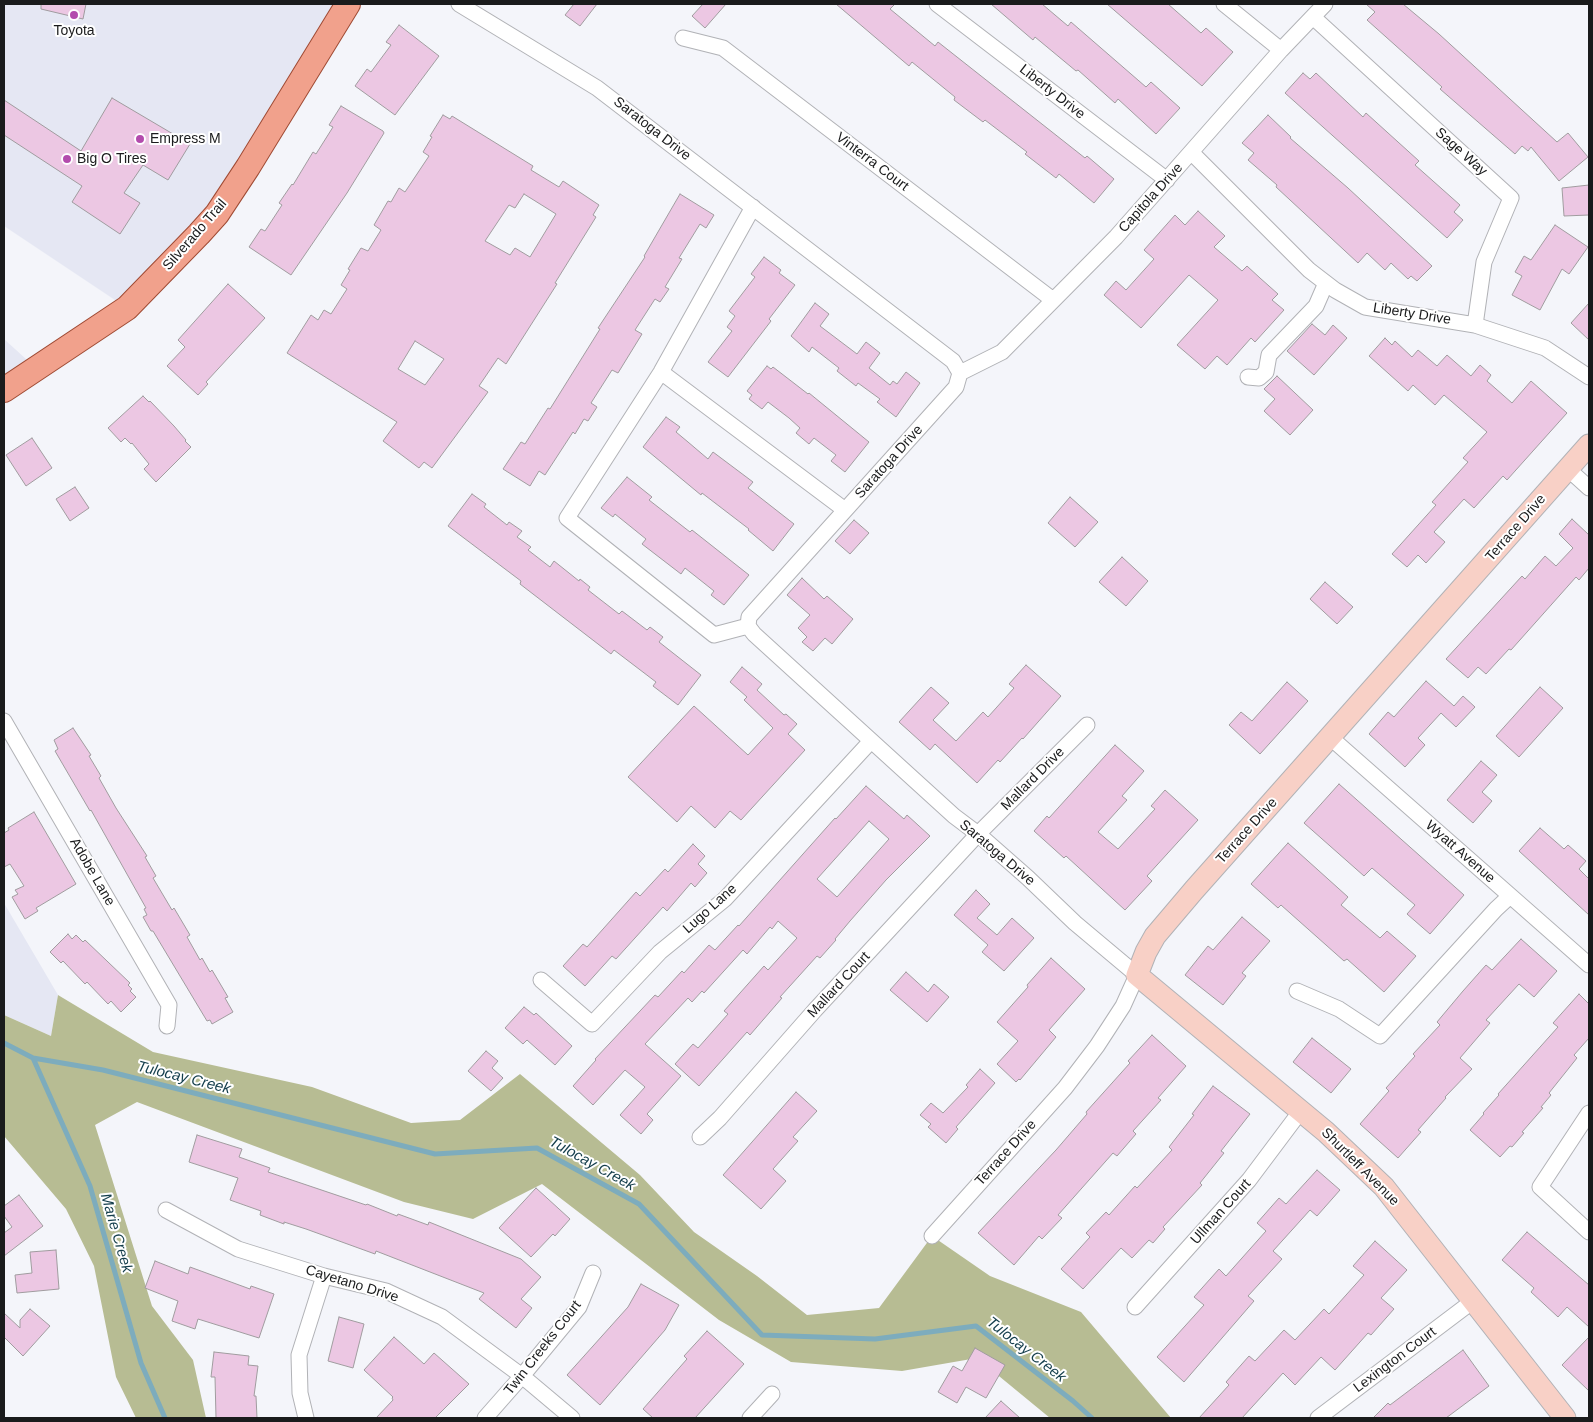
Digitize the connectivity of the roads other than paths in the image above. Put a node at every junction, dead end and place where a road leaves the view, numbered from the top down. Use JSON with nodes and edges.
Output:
{"nodes":[{"id":1,"x":348,"y":4,"type":"edge"},
{"id":2,"x":459,"y":4,"type":"edge"},
{"id":3,"x":938,"y":4,"type":"edge"},
{"id":4,"x":1224,"y":4,"type":"edge"},
{"id":5,"x":1325,"y":4,"type":"edge"},
{"id":6,"x":1313,"y":17,"type":"junction"},
{"id":7,"x":683,"y":38,"type":"dead end"},
{"id":8,"x":1281,"y":50,"type":"junction"},
{"id":9,"x":1191,"y":152,"type":"junction"},
{"id":10,"x":1166,"y":180,"type":"junction"},
{"id":11,"x":753,"y":207,"type":"junction"},
{"id":12,"x":1326,"y":283,"type":"junction"},
{"id":13,"x":1053,"y":300,"type":"junction"},
{"id":14,"x":1475,"y":325,"type":"junction"},
{"id":15,"x":661,"y":372,"type":"junction"},
{"id":16,"x":960,"y":373,"type":"junction"},
{"id":17,"x":1248,"y":377,"type":"dead end"},
{"id":18,"x":1589,"y":377,"type":"edge"},
{"id":19,"x":4,"y":390,"type":"edge"},
{"id":20,"x":1589,"y":445,"type":"edge"},
{"id":21,"x":1568,"y":469,"type":"junction"},
{"id":22,"x":1589,"y":488,"type":"edge"},
{"id":23,"x":845,"y":510,"type":"junction"},
{"id":24,"x":748,"y":626,"type":"junction"},
{"id":25,"x":4,"y":720,"type":"edge"},
{"id":26,"x":1087,"y":725,"type":"dead end"},
{"id":27,"x":1331,"y":738,"type":"junction"},
{"id":28,"x":871,"y":741,"type":"junction"},
{"id":29,"x":978,"y":834,"type":"junction"},
{"id":30,"x":1510,"y":896,"type":"junction"},
{"id":31,"x":1589,"y":965,"type":"edge"},
{"id":32,"x":1137,"y":975,"type":"junction"},
{"id":33,"x":541,"y":980,"type":"dead end"},
{"id":34,"x":1297,"y":991,"type":"dead end"},
{"id":35,"x":167,"y":1026,"type":"dead end"},
{"id":36,"x":1300,"y":1112,"type":"junction"},
{"id":37,"x":1589,"y":1112,"type":"edge"},
{"id":38,"x":700,"y":1136,"type":"dead end"},
{"id":39,"x":166,"y":1210,"type":"dead end"},
{"id":40,"x":1589,"y":1232,"type":"edge"},
{"id":41,"x":932,"y":1236,"type":"dead end"},
{"id":42,"x":593,"y":1273,"type":"dead end"},
{"id":43,"x":324,"y":1276,"type":"junction"},
{"id":44,"x":1473,"y":1301,"type":"junction"},
{"id":45,"x":1135,"y":1307,"type":"dead end"},
{"id":46,"x":522,"y":1376,"type":"junction"},
{"id":47,"x":772,"y":1394,"type":"dead end"},
{"id":48,"x":306,"y":1418,"type":"edge"},
{"id":49,"x":485,"y":1418,"type":"edge"},
{"id":50,"x":572,"y":1418,"type":"edge"},
{"id":51,"x":750,"y":1418,"type":"edge"},
{"id":52,"x":1318,"y":1418,"type":"edge"},
{"id":53,"x":1565,"y":1418,"type":"edge"}],
"edges":[{"from":1,"to":19,"type":"main road","name":"Silverado Trail"},
{"from":2,"to":11,"type":"street","name":"Saratoga Drive"},
{"from":3,"to":10,"type":"street","name":"Liberty Drive"},
{"from":4,"to":8,"type":"street"},
{"from":5,"to":6,"type":"street","name":"Capitola Drive"},
{"from":6,"to":8,"type":"street","name":"Capitola Drive"},
{"from":6,"to":14,"type":"street","name":"Sage Way"},
{"from":7,"to":13,"type":"street","name":"Vinterra Court"},
{"from":8,"to":9,"type":"street","name":"Capitola Drive"},
{"from":9,"to":10,"type":"street","name":"Capitola Drive"},
{"from":9,"to":12,"type":"street","name":"Liberty Drive"},
{"from":10,"to":13,"type":"street","name":"Capitola Drive"},
{"from":11,"to":15,"type":"street"},
{"from":11,"to":16,"type":"street","name":"Saratoga Drive"},
{"from":12,"to":14,"type":"street","name":"Liberty Drive"},
{"from":12,"to":17,"type":"street"},
{"from":13,"to":16,"type":"street","name":"Capitola Drive"},
{"from":14,"to":18,"type":"street","name":"Liberty Drive"},
{"from":15,"to":23,"type":"street"},
{"from":15,"to":24,"type":"street"},
{"from":16,"to":23,"type":"street","name":"Saratoga Drive"},
{"from":20,"to":21,"type":"street","name":"Terrace Drive"},
{"from":21,"to":22,"type":"street"},
{"from":21,"to":27,"type":"street","name":"Terrace Drive"},
{"from":23,"to":24,"type":"street","name":"Saratoga Drive"},
{"from":24,"to":28,"type":"street","name":"Saratoga Drive"},
{"from":25,"to":35,"type":"street","name":"Adobe Lane"},
{"from":26,"to":29,"type":"street","name":"Mallard Drive"},
{"from":27,"to":30,"type":"street","name":"Wyatt Avenue"},
{"from":27,"to":32,"type":"street","name":"Terrace Drive"},
{"from":28,"to":29,"type":"street","name":"Saratoga Drive"},
{"from":28,"to":33,"type":"street","name":"Lugo Lane"},
{"from":29,"to":32,"type":"street","name":"Saratoga Drive"},
{"from":29,"to":38,"type":"street","name":"Mallard Court"},
{"from":30,"to":31,"type":"street","name":"Wyatt Avenue"},
{"from":30,"to":34,"type":"street"},
{"from":32,"to":36,"type":"street","name":"Shurtleff Avenue"},
{"from":32,"to":41,"type":"street","name":"Terrace Drive"},
{"from":36,"to":44,"type":"street","name":"Shurtleff Avenue"},
{"from":36,"to":45,"type":"street","name":"Ullman Court"},
{"from":37,"to":40,"type":"street"},
{"from":39,"to":43,"type":"street","name":"Cayetano Drive"},
{"from":42,"to":46,"type":"street","name":"Twin Creeks Court"},
{"from":43,"to":46,"type":"street","name":"Cayetano Drive"},
{"from":43,"to":48,"type":"street"},
{"from":44,"to":52,"type":"street","name":"Lexington Court"},
{"from":44,"to":53,"type":"street","name":"Shurtleff Avenue"},
{"from":46,"to":49,"type":"street","name":"Twin Creeks Court"},
{"from":46,"to":50,"type":"street","name":"Cayetano Drive"},
{"from":47,"to":51,"type":"street"}]}
